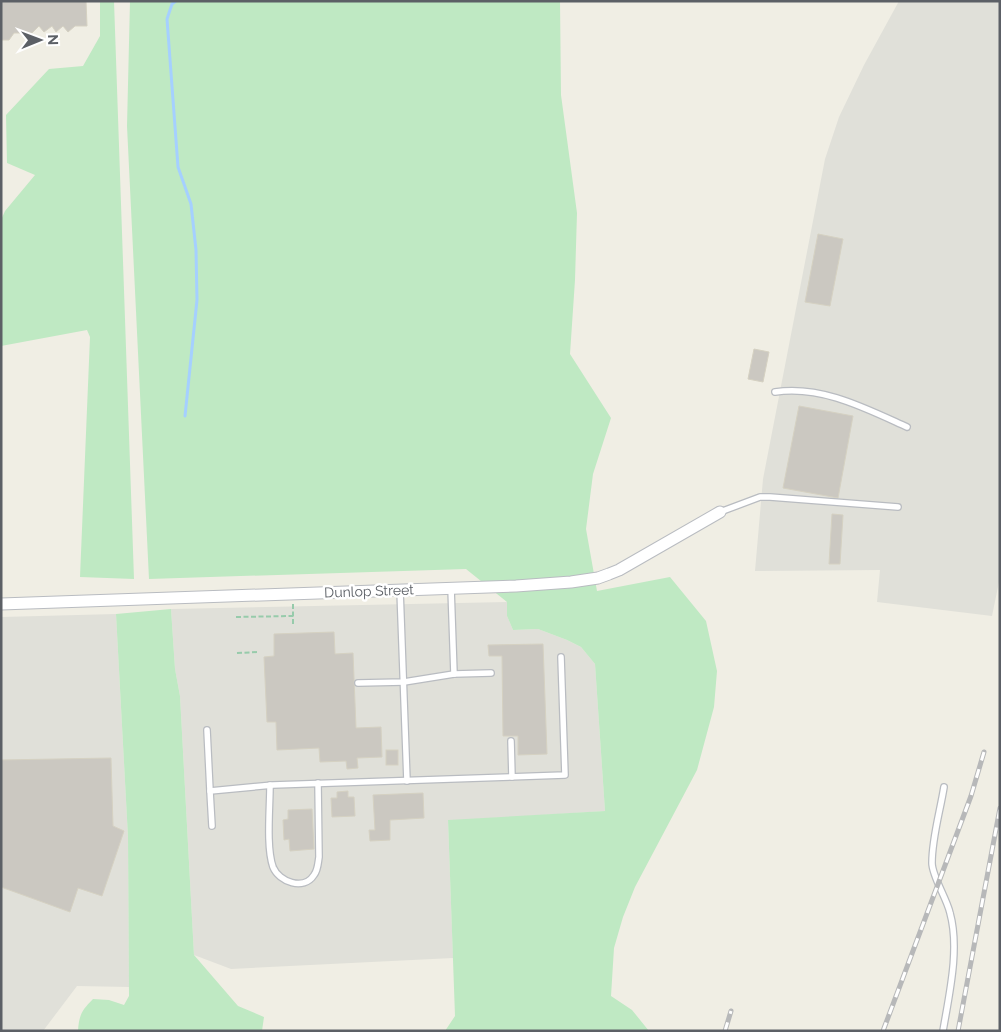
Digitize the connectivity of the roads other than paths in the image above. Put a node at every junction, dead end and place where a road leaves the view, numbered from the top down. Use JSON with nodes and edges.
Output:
{"nodes":[{"id":1,"x":775,"y":392,"type":"dead end"},
{"id":2,"x":907,"y":427,"type":"dead end"},
{"id":3,"x":898,"y":507,"type":"dead end"},
{"id":4,"x":720,"y":512,"type":"joint"},
{"id":5,"x":451,"y":588,"type":"junction"},
{"id":6,"x":400,"y":590,"type":"junction"},
{"id":7,"x":1,"y":604,"type":"edge"},
{"id":8,"x":561,"y":657,"type":"dead end"},
{"id":9,"x":454,"y":674,"type":"junction"},
{"id":10,"x":491,"y":674,"type":"dead end"},
{"id":11,"x":404,"y":682,"type":"junction"},
{"id":12,"x":358,"y":683,"type":"dead end"},
{"id":13,"x":207,"y":730,"type":"dead end"},
{"id":14,"x":511,"y":740,"type":"dead end"},
{"id":15,"x":512,"y":777,"type":"junction"},
{"id":16,"x":407,"y":781,"type":"junction"},
{"id":17,"x":318,"y":784,"type":"junction"},
{"id":18,"x":270,"y":785,"type":"junction"},
{"id":19,"x":944,"y":787,"type":"dead end"},
{"id":20,"x":210,"y":791,"type":"junction"},
{"id":21,"x":212,"y":826,"type":"dead end"},
{"id":22,"x":943,"y":1031,"type":"edge"}],
"edges":[{"from":1,"to":2,"type":"lane"},
{"from":3,"to":4,"type":"lane"},
{"from":4,"to":5,"type":"street","name":"Dunlop Street"},
{"from":5,"to":6,"type":"street","name":"Dunlop Street"},
{"from":5,"to":9,"type":"lane"},
{"from":6,"to":7,"type":"street","name":"Dunlop Street"},
{"from":6,"to":11,"type":"lane"},
{"from":8,"to":15,"type":"lane"},
{"from":9,"to":10,"type":"lane"},
{"from":9,"to":11,"type":"lane"},
{"from":11,"to":12,"type":"lane"},
{"from":11,"to":16,"type":"lane"},
{"from":13,"to":20,"type":"lane"},
{"from":14,"to":15,"type":"lane"},
{"from":15,"to":16,"type":"lane"},
{"from":16,"to":17,"type":"lane"},
{"from":17,"to":18,"type":"lane"},
{"from":17,"to":18,"type":"lane"},
{"from":18,"to":20,"type":"lane"},
{"from":19,"to":22,"type":"lane"},
{"from":20,"to":21,"type":"lane"}]}
